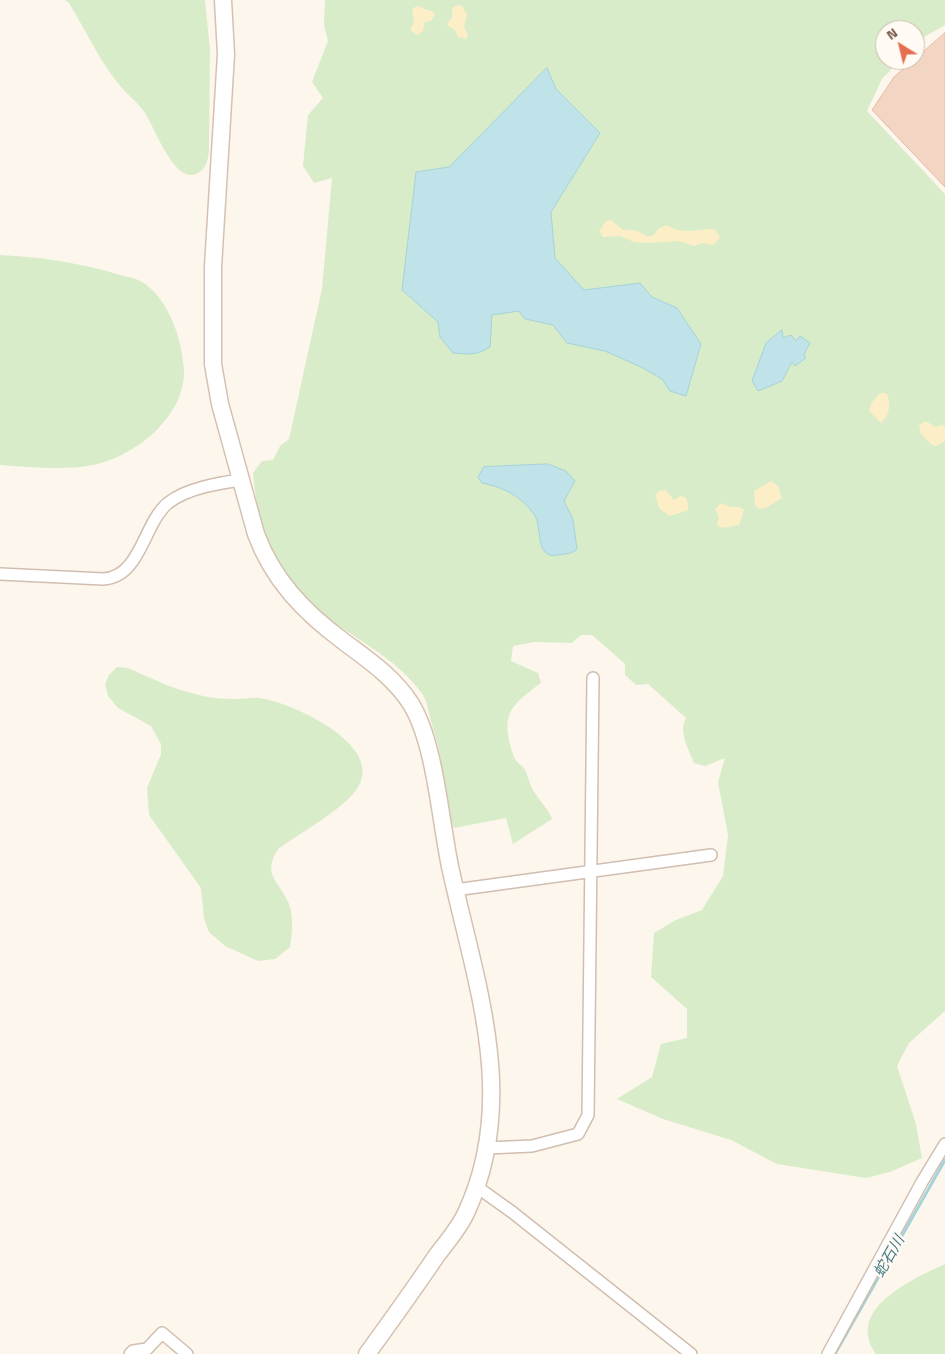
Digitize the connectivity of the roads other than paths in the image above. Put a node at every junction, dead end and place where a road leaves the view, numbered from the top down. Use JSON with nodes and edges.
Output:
{"nodes":[{"id":1,"x":223,"y":0,"type":"edge"},
{"id":2,"x":242,"y":480,"type":"junction"},
{"id":3,"x":0,"y":574,"type":"edge"},
{"id":4,"x":593,"y":678,"type":"dead end"},
{"id":5,"x":711,"y":854,"type":"dead end"},
{"id":6,"x":591,"y":872,"type":"junction"},
{"id":7,"x":455,"y":890,"type":"junction"},
{"id":8,"x":945,"y":1144,"type":"edge"},
{"id":9,"x":487,"y":1148,"type":"junction"},
{"id":10,"x":477,"y":1187,"type":"junction"},
{"id":11,"x":130,"y":1354,"type":"edge"},
{"id":12,"x":187,"y":1354,"type":"edge"},
{"id":13,"x":367,"y":1354,"type":"edge"},
{"id":14,"x":691,"y":1354,"type":"edge"},
{"id":15,"x":828,"y":1354,"type":"edge"}],
"edges":[{"from":1,"to":2,"type":"street"},
{"from":2,"to":3,"type":"street"},
{"from":2,"to":7,"type":"street"},
{"from":4,"to":6,"type":"street"},
{"from":5,"to":6,"type":"street"},
{"from":6,"to":7,"type":"street"},
{"from":6,"to":9,"type":"street"},
{"from":7,"to":9,"type":"street"},
{"from":8,"to":15,"type":"street"},
{"from":9,"to":10,"type":"street"},
{"from":10,"to":13,"type":"street"},
{"from":10,"to":14,"type":"street"},
{"from":11,"to":12,"type":"street"}]}
